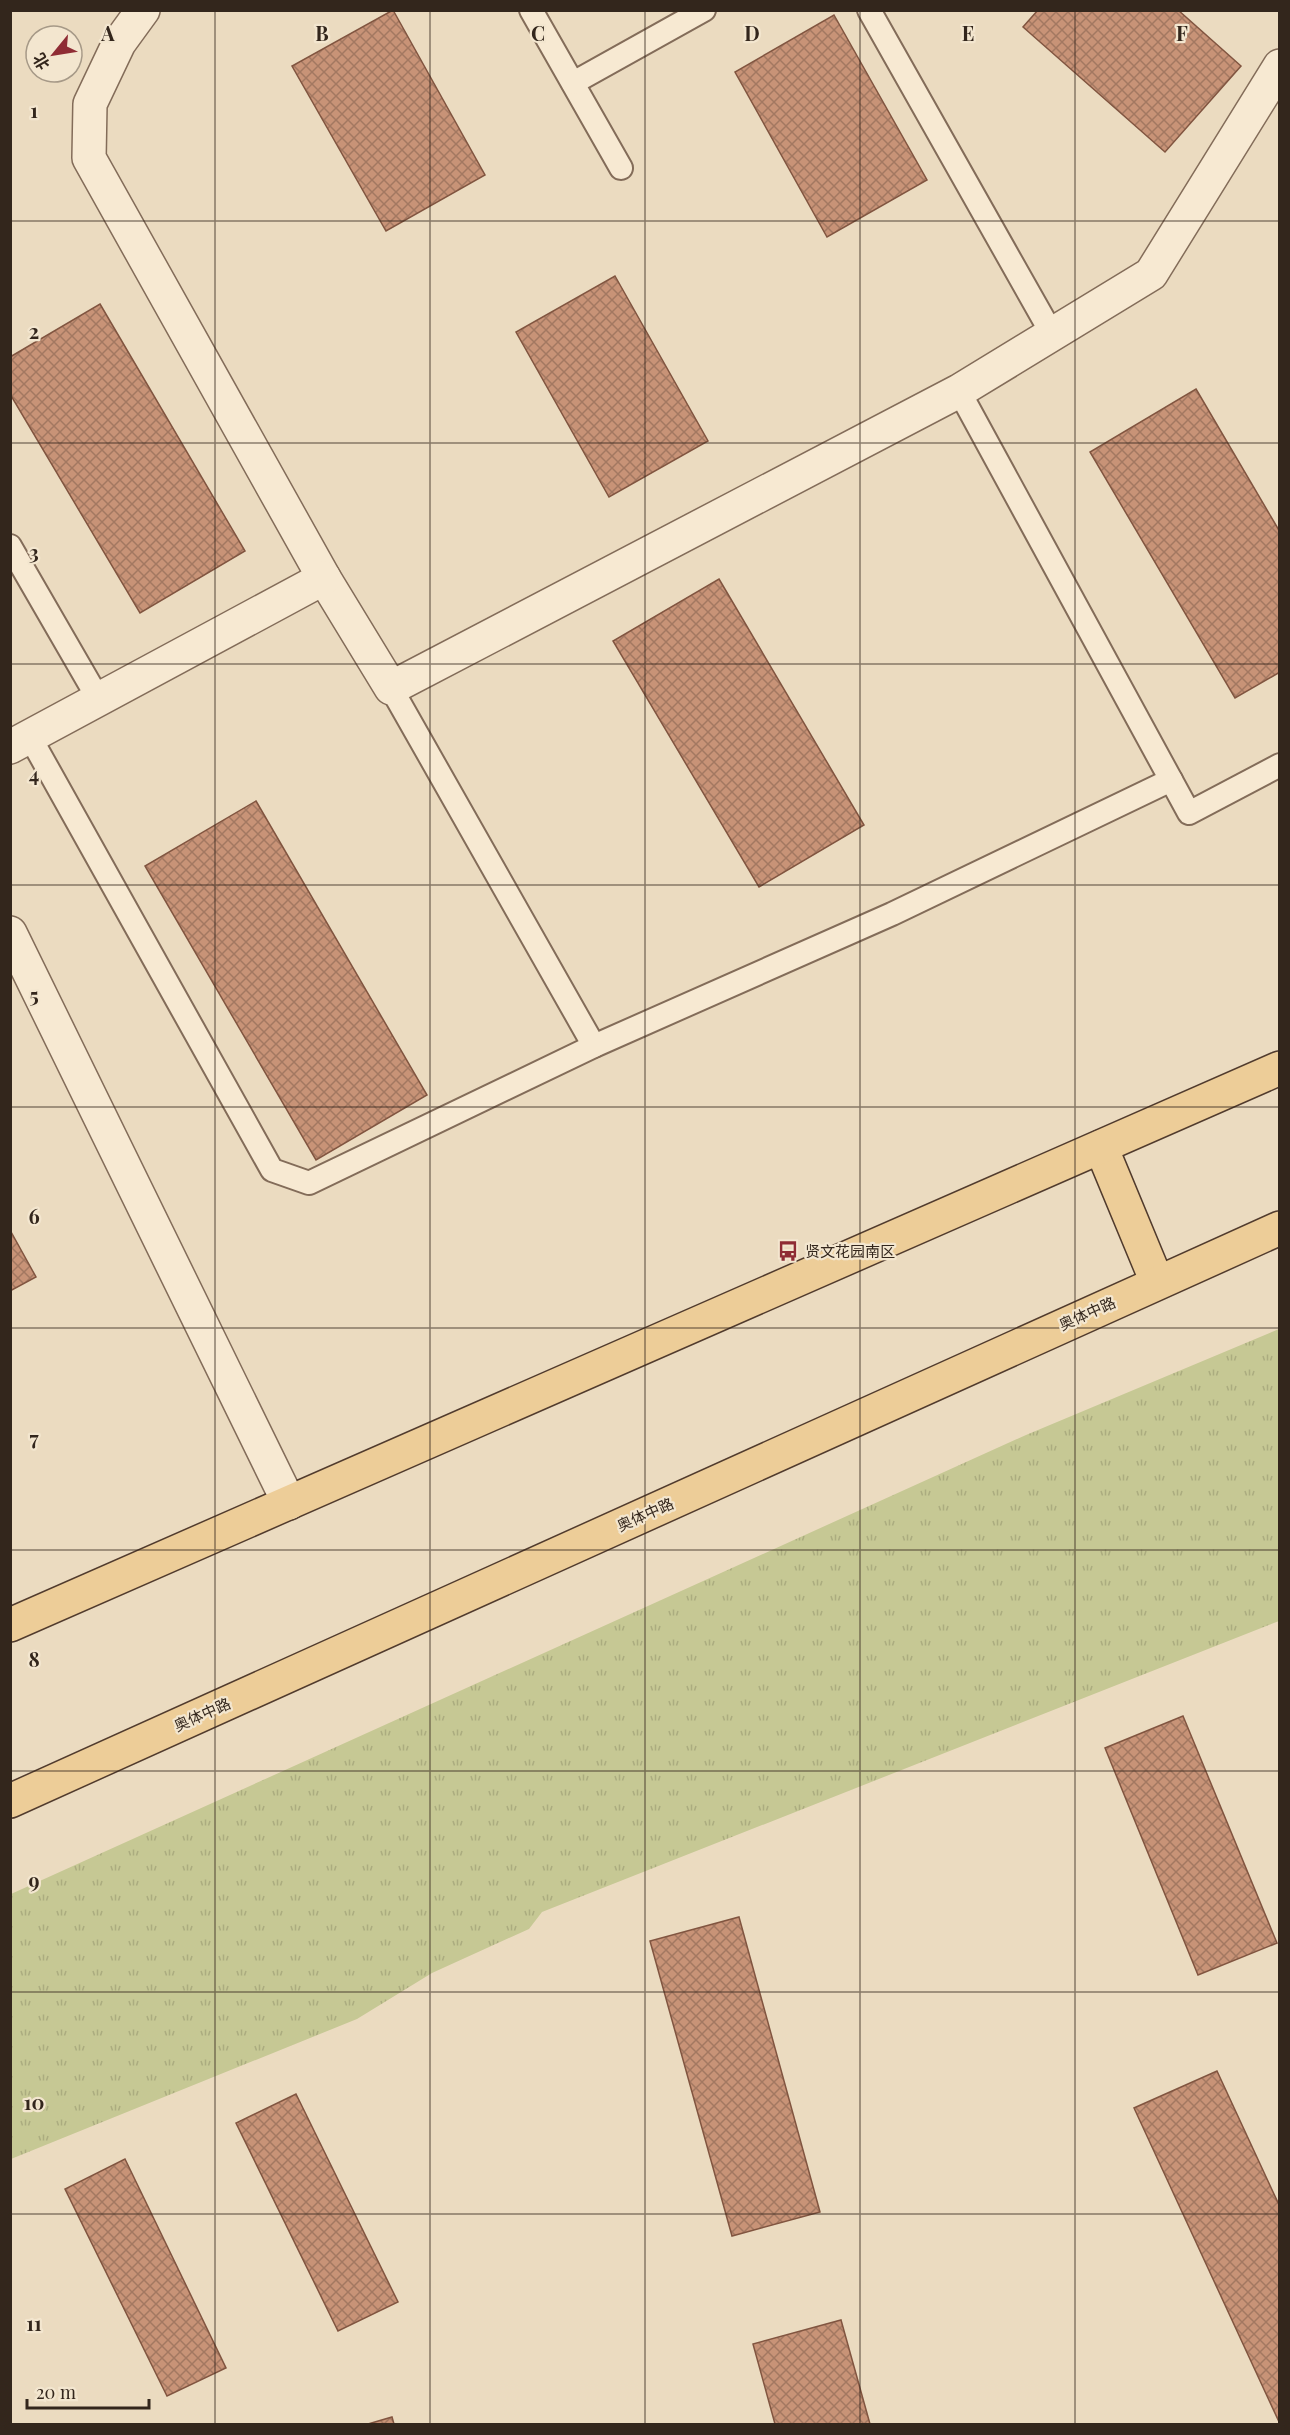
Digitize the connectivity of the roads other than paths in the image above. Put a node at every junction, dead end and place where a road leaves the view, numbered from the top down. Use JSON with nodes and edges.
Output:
{"nodes":[{"id":1,"x":143,"y":10,"type":"edge"},
{"id":2,"x":531,"y":10,"type":"edge"},
{"id":3,"x":704,"y":10,"type":"edge"},
{"id":4,"x":869,"y":10,"type":"edge"},
{"id":5,"x":1280,"y":66,"type":"edge"},
{"id":6,"x":573,"y":82,"type":"junction"},
{"id":7,"x":621,"y":168,"type":"dead end"},
{"id":8,"x":1052,"y":334,"type":"junction"},
{"id":9,"x":959,"y":391,"type":"junction"},
{"id":10,"x":10,"y":546,"type":"edge"},
{"id":11,"x":324,"y":578,"type":"junction"},
{"id":12,"x":391,"y":688,"type":"junction"},
{"id":13,"x":99,"y":699,"type":"junction"},
{"id":14,"x":20,"y":742,"type":"edge"},
{"id":15,"x":1280,"y":765,"type":"edge"},
{"id":16,"x":1171,"y":780,"type":"junction"},
{"id":17,"x":10,"y":933,"type":"edge"},
{"id":18,"x":594,"y":1046,"type":"junction"},
{"id":19,"x":1280,"y":1068,"type":"edge"},
{"id":20,"x":1101,"y":1147,"type":"junction"},
{"id":21,"x":1280,"y":1228,"type":"edge"},
{"id":22,"x":1157,"y":1282,"type":"junction"},
{"id":23,"x":289,"y":1503,"type":"junction"},
{"id":24,"x":10,"y":1625,"type":"edge"},
{"id":25,"x":10,"y":1801,"type":"edge"}],
"edges":[{"from":1,"to":11,"type":"street"},
{"from":2,"to":6,"type":"lane"},
{"from":3,"to":6,"type":"lane"},
{"from":4,"to":8,"type":"lane"},
{"from":5,"to":8,"type":"street"},
{"from":6,"to":7,"type":"lane"},
{"from":8,"to":9,"type":"street"},
{"from":9,"to":12,"type":"street"},
{"from":9,"to":16,"type":"lane"},
{"from":10,"to":13,"type":"lane"},
{"from":11,"to":12,"type":"street"},
{"from":11,"to":13,"type":"street"},
{"from":12,"to":18,"type":"lane"},
{"from":13,"to":14,"type":"street"},
{"from":14,"to":18,"type":"lane"},
{"from":15,"to":16,"type":"lane"},
{"from":16,"to":18,"type":"lane"},
{"from":17,"to":23,"type":"street"},
{"from":19,"to":20,"type":"main road"},
{"from":20,"to":22,"type":"main road"},
{"from":20,"to":23,"type":"main road"},
{"from":21,"to":22,"type":"main road","name":"奥体中路"},
{"from":22,"to":25,"type":"main road","name":"奥体中路"},
{"from":23,"to":24,"type":"main road"}]}
